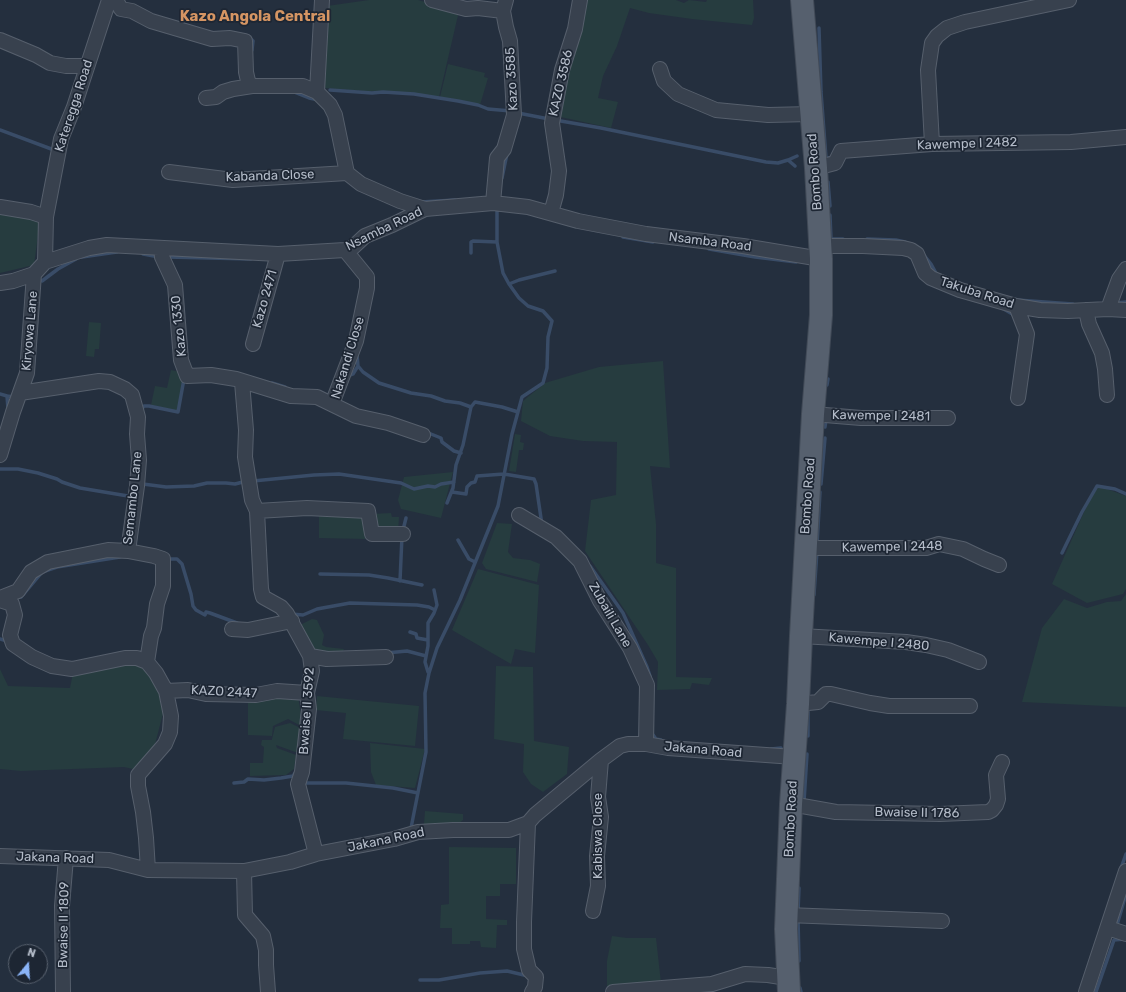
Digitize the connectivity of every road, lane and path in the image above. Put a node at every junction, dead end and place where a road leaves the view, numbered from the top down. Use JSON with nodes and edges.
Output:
{"nodes":[{"id":1,"x":109,"y":0,"type":"edge"},
{"id":2,"x":116,"y":0,"type":"edge"},
{"id":3,"x":322,"y":0,"type":"edge"},
{"id":4,"x":432,"y":0,"type":"edge"},
{"id":5,"x":580,"y":0,"type":"edge"},
{"id":6,"x":802,"y":0,"type":"edge"},
{"id":7,"x":1070,"y":0,"type":"edge"},
{"id":8,"x":505,"y":6,"type":"edge"},
{"id":9,"x":0,"y":40,"type":"edge"},
{"id":10,"x":87,"y":66,"type":"junction"},
{"id":11,"x":660,"y":69,"type":"dead end"},
{"id":12,"x":252,"y":86,"type":"junction"},
{"id":13,"x":317,"y":92,"type":"junction"},
{"id":14,"x":206,"y":98,"type":"dead end"},
{"id":15,"x":811,"y":114,"type":"junction"},
{"id":16,"x":1126,"y":137,"type":"edge"},
{"id":17,"x":932,"y":144,"type":"junction"},
{"id":18,"x":831,"y":161,"type":"junction"},
{"id":19,"x":169,"y":172,"type":"dead end"},
{"id":20,"x":347,"y":173,"type":"junction"},
{"id":21,"x":493,"y":203,"type":"junction"},
{"id":22,"x":0,"y":207,"type":"edge"},
{"id":23,"x":425,"y":209,"type":"junction"},
{"id":24,"x":551,"y":214,"type":"junction"},
{"id":25,"x":46,"y":217,"type":"junction"},
{"id":26,"x":161,"y":248,"type":"junction"},
{"id":27,"x":345,"y":250,"type":"junction"},
{"id":28,"x":820,"y":252,"type":"junction"},
{"id":29,"x":278,"y":254,"type":"junction"},
{"id":30,"x":45,"y":262,"type":"junction"},
{"id":31,"x":1126,"y":269,"type":"edge"},
{"id":32,"x":34,"y":274,"type":"junction"},
{"id":33,"x":0,"y":284,"type":"edge"},
{"id":34,"x":1016,"y":306,"type":"junction"},
{"id":35,"x":1108,"y":309,"type":"junction"},
{"id":36,"x":1086,"y":310,"type":"junction"},
{"id":37,"x":1126,"y":310,"type":"edge"},
{"id":38,"x":252,"y":344,"type":"dead end"},
{"id":39,"x":242,"y":382,"type":"junction"},
{"id":40,"x":20,"y":393,"type":"junction"},
{"id":41,"x":1107,"y":395,"type":"dead end"},
{"id":42,"x":1018,"y":398,"type":"dead end"},
{"id":43,"x":332,"y":404,"type":"junction"},
{"id":44,"x":813,"y":414,"type":"junction"},
{"id":45,"x":948,"y":418,"type":"dead end"},
{"id":46,"x":423,"y":435,"type":"dead end"},
{"id":47,"x":0,"y":455,"type":"edge"},
{"id":48,"x":254,"y":506,"type":"junction"},
{"id":49,"x":519,"y":515,"type":"dead end"},
{"id":50,"x":403,"y":534,"type":"dead end"},
{"id":51,"x":805,"y":548,"type":"junction"},
{"id":52,"x":128,"y":551,"type":"junction"},
{"id":53,"x":999,"y":565,"type":"dead end"},
{"id":54,"x":0,"y":599,"type":"edge"},
{"id":55,"x":292,"y":621,"type":"junction"},
{"id":56,"x":232,"y":629,"type":"dead end"},
{"id":57,"x":801,"y":636,"type":"junction"},
{"id":58,"x":310,"y":656,"type":"junction"},
{"id":59,"x":386,"y":657,"type":"dead end"},
{"id":60,"x":147,"y":662,"type":"junction"},
{"id":61,"x":979,"y":662,"type":"dead end"},
{"id":62,"x":166,"y":691,"type":"junction"},
{"id":63,"x":306,"y":693,"type":"junction"},
{"id":64,"x":798,"y":704,"type":"junction"},
{"id":65,"x":970,"y":706,"type":"dead end"},
{"id":66,"x":646,"y":744,"type":"junction"},
{"id":67,"x":794,"y":757,"type":"junction"},
{"id":68,"x":601,"y":760,"type":"junction"},
{"id":69,"x":1002,"y":762,"type":"dead end"},
{"id":70,"x":791,"y":804,"type":"junction"},
{"id":71,"x":528,"y":823,"type":"junction"},
{"id":72,"x":316,"y":854,"type":"junction"},
{"id":73,"x":0,"y":856,"type":"edge"},
{"id":74,"x":66,"y":858,"type":"junction"},
{"id":75,"x":148,"y":870,"type":"junction"},
{"id":76,"x":244,"y":871,"type":"junction"},
{"id":77,"x":1126,"y":871,"type":"edge"},
{"id":78,"x":593,"y":911,"type":"dead end"},
{"id":79,"x":787,"y":915,"type":"junction"},
{"id":80,"x":942,"y":921,"type":"dead end"},
{"id":81,"x":1108,"y":928,"type":"junction"},
{"id":82,"x":1126,"y":934,"type":"edge"},
{"id":83,"x":788,"y":985,"type":"edge"},
{"id":84,"x":63,"y":992,"type":"edge"},
{"id":85,"x":268,"y":992,"type":"edge"},
{"id":86,"x":532,"y":992,"type":"edge"},
{"id":87,"x":613,"y":992,"type":"edge"},
{"id":88,"x":1086,"y":992,"type":"edge"}],
"edges":[{"from":1,"to":10,"type":"street","name":"Kateregga Road"},
{"from":2,"to":12,"type":"street"},
{"from":3,"to":13,"type":"street"},
{"from":4,"to":8,"type":"street"},
{"from":5,"to":24,"type":"street","name":"KAZO 3586"},
{"from":6,"to":15,"type":"main road","name":"Bombo Road"},
{"from":7,"to":17,"type":"street"},
{"from":8,"to":21,"type":"street","name":"Kazo 3585"},
{"from":9,"to":10,"type":"street"},
{"from":10,"to":25,"type":"street","name":"Kateregga Road"},
{"from":11,"to":15,"type":"street"},
{"from":12,"to":13,"type":"street"},
{"from":12,"to":14,"type":"street"},
{"from":13,"to":20,"type":"street"},
{"from":15,"to":18,"type":"main road","name":"Bombo Road"},
{"from":16,"to":17,"type":"street","name":"Kawempe I 2482"},
{"from":17,"to":18,"type":"street","name":"Kawempe I 2482"},
{"from":18,"to":28,"type":"main road","name":"Bombo Road"},
{"from":19,"to":20,"type":"street","name":"Kabanda Close"},
{"from":20,"to":23,"type":"street"},
{"from":21,"to":23,"type":"street","name":"Nsamba Road"},
{"from":21,"to":24,"type":"street","name":"Nsamba Road"},
{"from":22,"to":25,"type":"street"},
{"from":23,"to":27,"type":"street","name":"Nsamba Road"},
{"from":24,"to":28,"type":"street","name":"Nsamba Road"},
{"from":25,"to":30,"type":"street","name":"Kateregga Road"},
{"from":26,"to":29,"type":"street","name":"Nsamba Road"},
{"from":26,"to":30,"type":"street","name":"Nsamba Road"},
{"from":26,"to":39,"type":"street","name":"Kazo 1330"},
{"from":27,"to":29,"type":"street","name":"Nsamba Road"},
{"from":27,"to":43,"type":"street","name":"Nakandi Close"},
{"from":28,"to":34,"type":"street","name":"Takuba Road"},
{"from":28,"to":44,"type":"main road","name":"Bombo Road"},
{"from":29,"to":38,"type":"street","name":"Kazo 2471"},
{"from":30,"to":32,"type":"street","name":"Nsamba Road"},
{"from":31,"to":35,"type":"street"},
{"from":32,"to":33,"type":"street","name":"Nsamba Road"},
{"from":32,"to":40,"type":"street","name":"Kiryowa Lane"},
{"from":34,"to":36,"type":"street","name":"Takuba Road"},
{"from":34,"to":42,"type":"street"},
{"from":35,"to":36,"type":"street","name":"Takuba Road"},
{"from":35,"to":37,"type":"street","name":"Takuba Road"},
{"from":36,"to":41,"type":"street"},
{"from":39,"to":43,"type":"street"},
{"from":39,"to":48,"type":"street"},
{"from":40,"to":47,"type":"street","name":"Kiryowa Lane"},
{"from":40,"to":52,"type":"street","name":"Semambo Lane"},
{"from":43,"to":46,"type":"street","name":"Nakandi Close"},
{"from":44,"to":45,"type":"street","name":"Kawempe I 2481"},
{"from":44,"to":51,"type":"main road","name":"Bombo Road"},
{"from":48,"to":50,"type":"street"},
{"from":48,"to":55,"type":"street","name":"Bwaise II 3592"},
{"from":49,"to":66,"type":"street","name":"Zubaili Lane"},
{"from":51,"to":53,"type":"street","name":"Kawempe I 2448"},
{"from":51,"to":57,"type":"main road","name":"Bombo Road"},
{"from":52,"to":54,"type":"street","name":"Semambo Lane"},
{"from":52,"to":60,"type":"street"},
{"from":54,"to":60,"type":"street"},
{"from":55,"to":56,"type":"street"},
{"from":55,"to":58,"type":"street","name":"Bwaise II 3592"},
{"from":57,"to":61,"type":"street","name":"Kawempe I 2480"},
{"from":57,"to":64,"type":"main road","name":"Bombo Road"},
{"from":58,"to":59,"type":"street"},
{"from":58,"to":63,"type":"street","name":"Bwaise II 3592"},
{"from":60,"to":62,"type":"street"},
{"from":62,"to":63,"type":"street","name":"KAZO 2447"},
{"from":62,"to":75,"type":"street"},
{"from":63,"to":72,"type":"street","name":"Bwaise II 3592"},
{"from":64,"to":65,"type":"street"},
{"from":64,"to":67,"type":"main road","name":"Bombo Road"},
{"from":66,"to":67,"type":"street","name":"Jakana Road"},
{"from":66,"to":68,"type":"street","name":"Jakana Road"},
{"from":67,"to":70,"type":"main road","name":"Bombo Road"},
{"from":68,"to":71,"type":"street","name":"Jakana Road"},
{"from":68,"to":78,"type":"street","name":"Kabiswa Close"},
{"from":69,"to":70,"type":"street","name":"Bwaise II 1786"},
{"from":70,"to":79,"type":"main road","name":"Bombo Road"},
{"from":71,"to":72,"type":"street","name":"Jakana Road"},
{"from":71,"to":86,"type":"street"},
{"from":72,"to":76,"type":"street","name":"Jakana Road"},
{"from":73,"to":74,"type":"street","name":"Jakana Road"},
{"from":74,"to":75,"type":"street","name":"Jakana Road"},
{"from":74,"to":84,"type":"street","name":"Bwaise II 1809"},
{"from":75,"to":76,"type":"street","name":"Jakana Road"},
{"from":76,"to":85,"type":"street"},
{"from":77,"to":81,"type":"street"},
{"from":79,"to":80,"type":"street"},
{"from":79,"to":83,"type":"main road","name":"Bombo Road"},
{"from":81,"to":82,"type":"street"},
{"from":81,"to":88,"type":"street"},
{"from":83,"to":87,"type":"street"}]}
